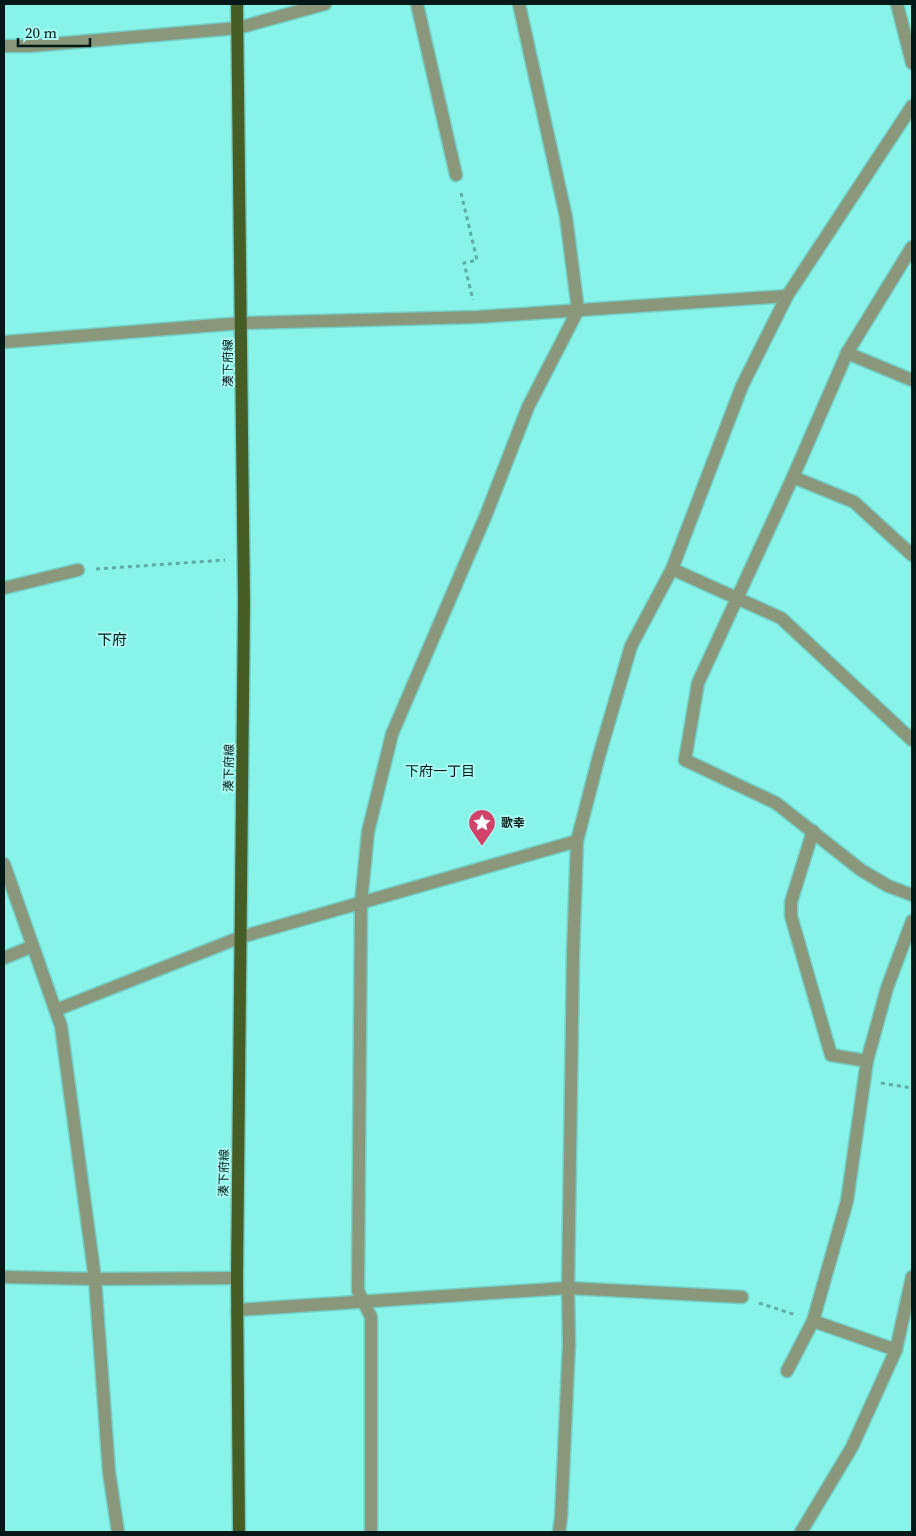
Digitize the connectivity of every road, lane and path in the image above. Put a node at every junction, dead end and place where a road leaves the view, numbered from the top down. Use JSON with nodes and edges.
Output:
{"nodes":[{"id":1,"x":237,"y":4,"type":"edge"},
{"id":2,"x":325,"y":4,"type":"edge"},
{"id":3,"x":417,"y":4,"type":"edge"},
{"id":4,"x":519,"y":4,"type":"edge"},
{"id":5,"x":897,"y":4,"type":"edge"},
{"id":6,"x":238,"y":28,"type":"junction"},
{"id":7,"x":4,"y":46,"type":"edge"},
{"id":8,"x":912,"y":63,"type":"edge"},
{"id":9,"x":912,"y":106,"type":"edge"},
{"id":10,"x":456,"y":175,"type":"joint"},
{"id":11,"x":912,"y":248,"type":"edge"},
{"id":12,"x":787,"y":296,"type":"junction"},
{"id":13,"x":578,"y":310,"type":"junction"},
{"id":14,"x":477,"y":317,"type":"junction"},
{"id":15,"x":242,"y":323,"type":"junction"},
{"id":16,"x":4,"y":342,"type":"edge"},
{"id":17,"x":847,"y":353,"type":"junction"},
{"id":18,"x":912,"y":380,"type":"edge"},
{"id":19,"x":793,"y":477,"type":"junction"},
{"id":20,"x":912,"y":555,"type":"edge"},
{"id":21,"x":243,"y":558,"type":"junction"},
{"id":22,"x":672,"y":569,"type":"junction"},
{"id":23,"x":78,"y":570,"type":"joint"},
{"id":24,"x":4,"y":588,"type":"edge"},
{"id":25,"x":736,"y":599,"type":"junction"},
{"id":26,"x":912,"y":740,"type":"edge"},
{"id":27,"x":812,"y":832,"type":"junction"},
{"id":28,"x":577,"y":841,"type":"junction"},
{"id":29,"x":4,"y":864,"type":"edge"},
{"id":30,"x":912,"y":895,"type":"edge"},
{"id":31,"x":361,"y":902,"type":"junction"},
{"id":32,"x":912,"y":921,"type":"edge"},
{"id":33,"x":241,"y":937,"type":"junction"},
{"id":34,"x":33,"y":946,"type":"junction"},
{"id":35,"x":4,"y":958,"type":"edge"},
{"id":36,"x":56,"y":1010,"type":"junction"},
{"id":37,"x":867,"y":1061,"type":"junction"},
{"id":38,"x":864,"y":1081,"type":"junction"},
{"id":39,"x":912,"y":1088,"type":"edge"},
{"id":40,"x":4,"y":1277,"type":"edge"},
{"id":41,"x":912,"y":1277,"type":"edge"},
{"id":42,"x":237,"y":1278,"type":"junction"},
{"id":43,"x":96,"y":1279,"type":"junction"},
{"id":44,"x":568,"y":1288,"type":"junction"},
{"id":45,"x":742,"y":1297,"type":"joint"},
{"id":46,"x":363,"y":1301,"type":"junction"},
{"id":47,"x":237,"y":1310,"type":"junction"},
{"id":48,"x":813,"y":1321,"type":"junction"},
{"id":49,"x":896,"y":1350,"type":"junction"},
{"id":50,"x":787,"y":1371,"type":"dead end"},
{"id":51,"x":807,"y":1530,"type":"edge"},
{"id":52,"x":118,"y":1532,"type":"edge"},
{"id":53,"x":239,"y":1532,"type":"edge"},
{"id":54,"x":371,"y":1532,"type":"edge"},
{"id":55,"x":559,"y":1532,"type":"edge"}],
"edges":[{"from":1,"to":6,"type":"main road","name":"湊下府線"},
{"from":2,"to":6,"type":"street"},
{"from":3,"to":10,"type":"street"},
{"from":4,"to":13,"type":"street"},
{"from":5,"to":8,"type":"street"},
{"from":6,"to":7,"type":"street"},
{"from":6,"to":15,"type":"main road","name":"湊下府線"},
{"from":9,"to":12,"type":"street"},
{"from":10,"to":14,"type":"path"},
{"from":11,"to":17,"type":"street"},
{"from":12,"to":13,"type":"street"},
{"from":12,"to":22,"type":"street"},
{"from":13,"to":14,"type":"street"},
{"from":13,"to":31,"type":"street"},
{"from":14,"to":15,"type":"street"},
{"from":15,"to":16,"type":"street"},
{"from":15,"to":21,"type":"main road","name":"湊下府線"},
{"from":17,"to":18,"type":"street"},
{"from":17,"to":19,"type":"street"},
{"from":19,"to":20,"type":"street"},
{"from":19,"to":25,"type":"street"},
{"from":21,"to":23,"type":"path"},
{"from":21,"to":33,"type":"main road","name":"湊下府線"},
{"from":22,"to":25,"type":"street"},
{"from":22,"to":28,"type":"street"},
{"from":23,"to":24,"type":"street"},
{"from":25,"to":26,"type":"street"},
{"from":25,"to":27,"type":"street"},
{"from":27,"to":30,"type":"street"},
{"from":27,"to":37,"type":"street"},
{"from":28,"to":31,"type":"street"},
{"from":28,"to":44,"type":"street"},
{"from":29,"to":34,"type":"street"},
{"from":31,"to":33,"type":"street"},
{"from":31,"to":46,"type":"street"},
{"from":32,"to":37,"type":"street"},
{"from":33,"to":36,"type":"street"},
{"from":33,"to":42,"type":"main road","name":"湊下府線"},
{"from":34,"to":35,"type":"street"},
{"from":34,"to":36,"type":"street"},
{"from":36,"to":43,"type":"street"},
{"from":37,"to":38,"type":"street"},
{"from":38,"to":39,"type":"path"},
{"from":38,"to":48,"type":"street"},
{"from":40,"to":43,"type":"street"},
{"from":41,"to":49,"type":"street"},
{"from":42,"to":43,"type":"street"},
{"from":42,"to":47,"type":"main road","name":"湊下府線"},
{"from":43,"to":52,"type":"street"},
{"from":44,"to":45,"type":"street"},
{"from":44,"to":46,"type":"street"},
{"from":44,"to":55,"type":"street"},
{"from":45,"to":48,"type":"path"},
{"from":46,"to":47,"type":"street"},
{"from":46,"to":54,"type":"street"},
{"from":47,"to":53,"type":"main road","name":"湊下府線"},
{"from":48,"to":49,"type":"street"},
{"from":48,"to":50,"type":"street"},
{"from":49,"to":51,"type":"street"}]}
